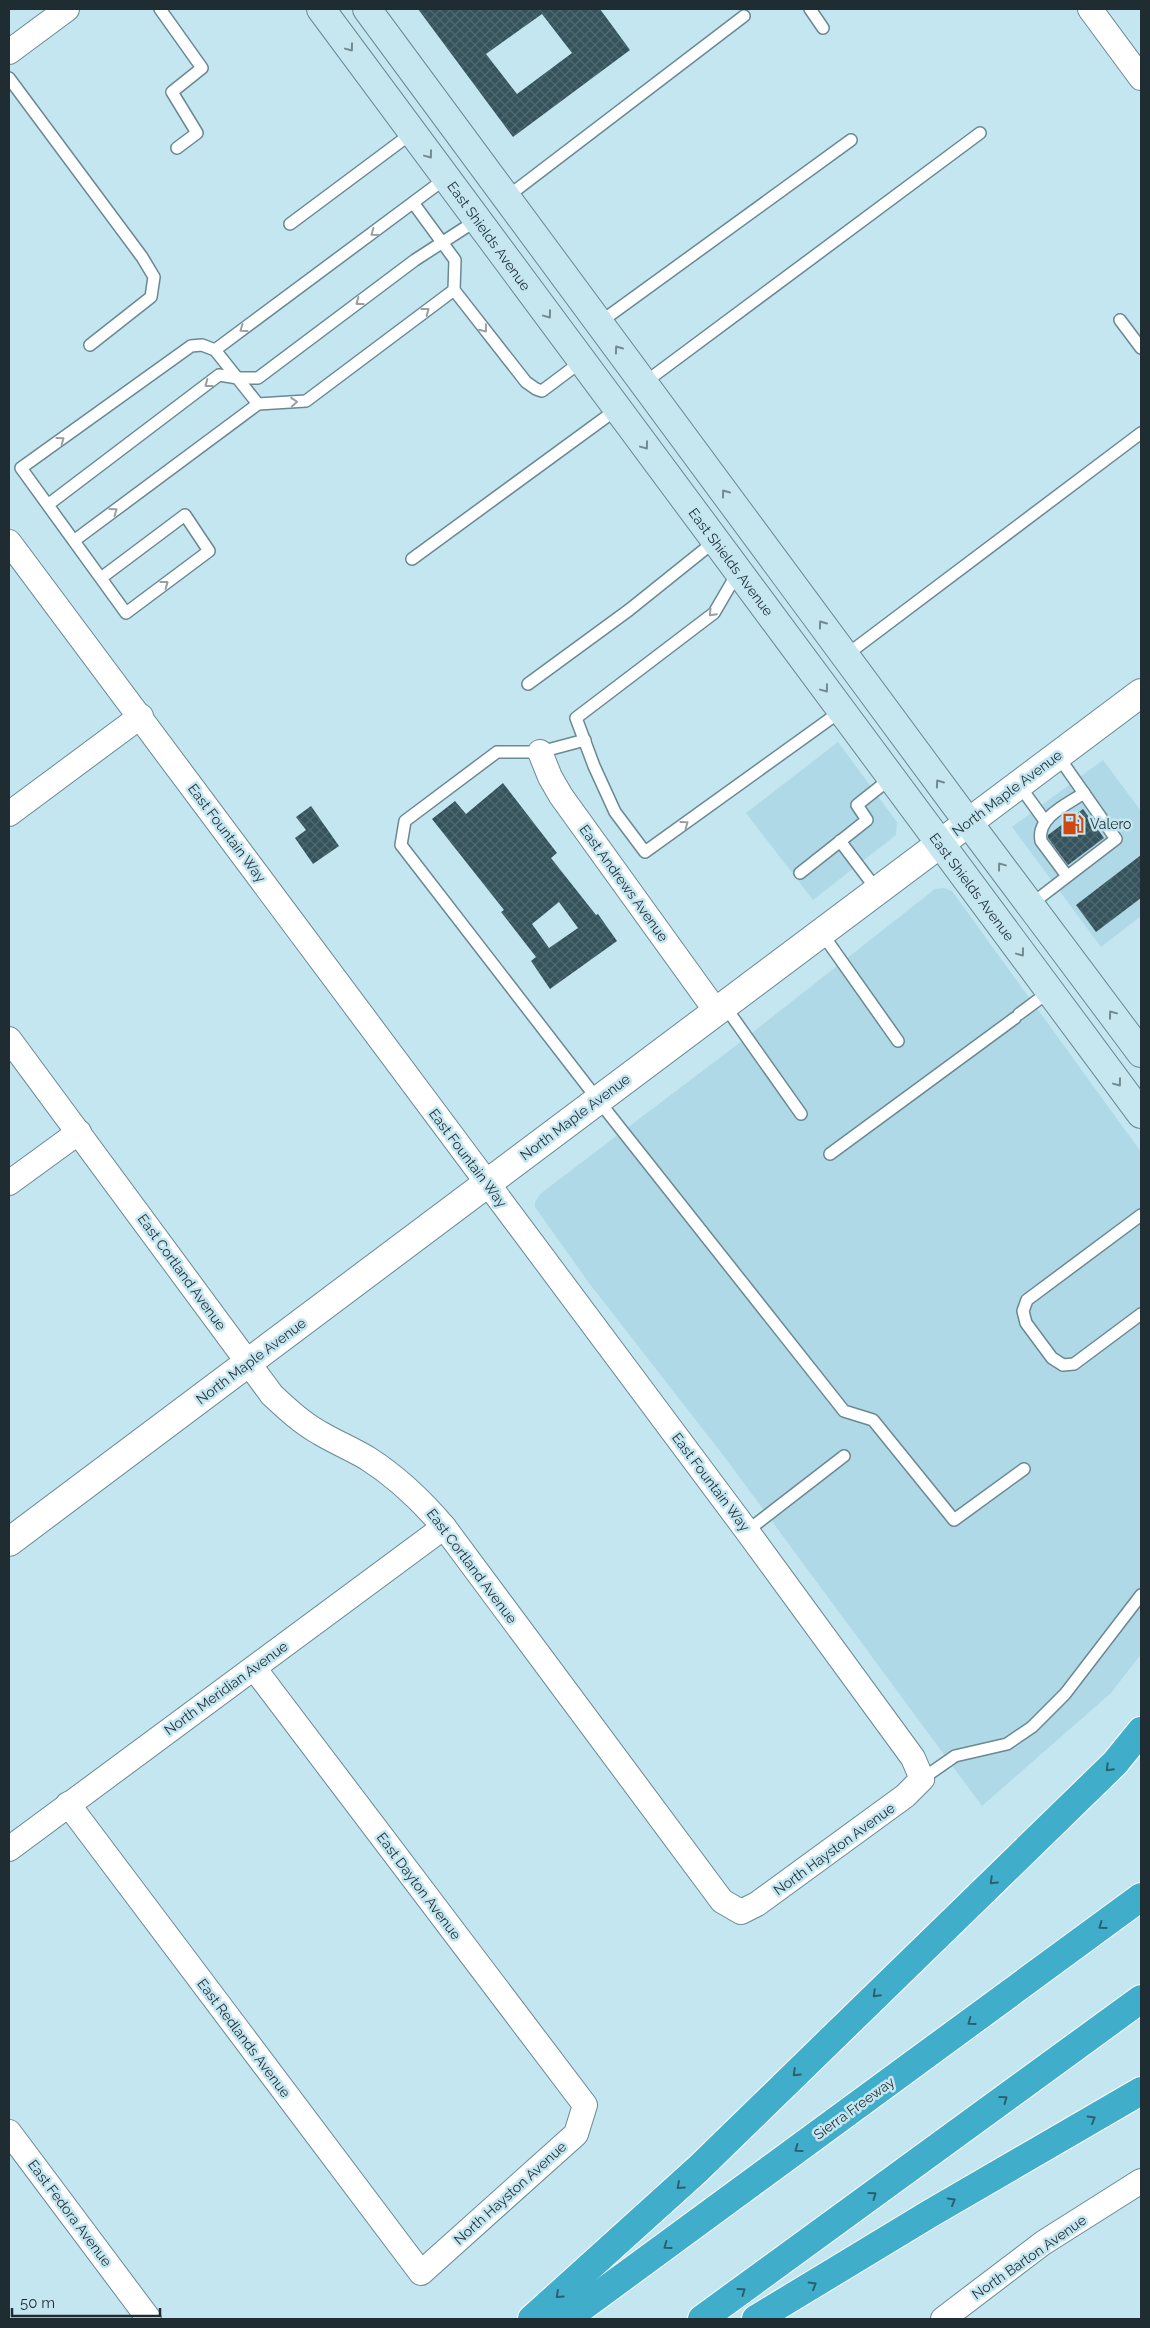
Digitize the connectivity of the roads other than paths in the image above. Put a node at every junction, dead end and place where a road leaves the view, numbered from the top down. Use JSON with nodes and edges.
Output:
{"nodes":[{"id":1,"x":67,"y":9,"type":"edge"},
{"id":2,"x":160,"y":9,"type":"edge"},
{"id":3,"x":321,"y":9,"type":"edge"},
{"id":4,"x":368,"y":9,"type":"edge"},
{"id":5,"x":810,"y":9,"type":"edge"},
{"id":6,"x":1090,"y":9,"type":"edge"},
{"id":7,"x":744,"y":16,"type":"dead end"},
{"id":8,"x":823,"y":28,"type":"dead end"},
{"id":9,"x":9,"y":52,"type":"edge"},
{"id":10,"x":9,"y":78,"type":"edge"},
{"id":11,"x":1141,"y":78,"type":"edge"},
{"id":12,"x":412,"y":133,"type":"junction"},
{"id":13,"x":980,"y":133,"type":"dead end"},
{"id":14,"x":851,"y":140,"type":"dead end"},
{"id":15,"x":178,"y":148,"type":"dead end"},
{"id":16,"x":446,"y":178,"type":"junction"},
{"id":17,"x":507,"y":197,"type":"junction"},
{"id":18,"x":414,"y":204,"type":"junction"},
{"id":19,"x":477,"y":220,"type":"junction"},
{"id":20,"x":290,"y":224,"type":"dead end"},
{"id":21,"x":441,"y":242,"type":"junction"},
{"id":22,"x":454,"y":290,"type":"junction"},
{"id":23,"x":1120,"y":320,"type":"dead end"},
{"id":24,"x":599,"y":323,"type":"junction"},
{"id":25,"x":90,"y":345,"type":"dead end"},
{"id":26,"x":1141,"y":348,"type":"edge"},
{"id":27,"x":214,"y":350,"type":"junction"},
{"id":28,"x":582,"y":362,"type":"junction"},
{"id":29,"x":238,"y":378,"type":"junction"},
{"id":30,"x":644,"y":383,"type":"junction"},
{"id":31,"x":258,"y":404,"type":"junction"},
{"id":32,"x":617,"y":408,"type":"junction"},
{"id":33,"x":1141,"y":433,"type":"edge"},
{"id":34,"x":49,"y":504,"type":"junction"},
{"id":35,"x":75,"y":540,"type":"junction"},
{"id":36,"x":715,"y":541,"type":"junction"},
{"id":37,"x":9,"y":542,"type":"edge"},
{"id":38,"x":412,"y":559,"type":"dead end"},
{"id":39,"x":738,"y":572,"type":"junction"},
{"id":40,"x":101,"y":578,"type":"junction"},
{"id":41,"x":845,"y":656,"type":"junction"},
{"id":42,"x":528,"y":684,"type":"dead end"},
{"id":43,"x":1141,"y":693,"type":"edge"},
{"id":44,"x":841,"y":710,"type":"junction"},
{"id":45,"x":140,"y":716,"type":"junction"},
{"id":46,"x":585,"y":740,"type":"junction"},
{"id":47,"x":540,"y":752,"type":"junction"},
{"id":48,"x":1058,"y":756,"type":"junction"},
{"id":49,"x":891,"y":778,"type":"junction"},
{"id":50,"x":1018,"y":784,"type":"junction"},
{"id":51,"x":1084,"y":793,"type":"junction"},
{"id":52,"x":9,"y":814,"type":"edge"},
{"id":53,"x":1045,"y":821,"type":"junction"},
{"id":54,"x":968,"y":822,"type":"junction"},
{"id":55,"x":840,"y":841,"type":"junction"},
{"id":56,"x":940,"y":844,"type":"junction"},
{"id":57,"x":800,"y":873,"type":"dead end"},
{"id":58,"x":1067,"y":876,"type":"junction"},
{"id":59,"x":877,"y":890,"type":"junction"},
{"id":60,"x":1030,"y":905,"type":"junction"},
{"id":61,"x":821,"y":932,"type":"junction"},
{"id":62,"x":1050,"y":991,"type":"junction"},
{"id":63,"x":720,"y":1008,"type":"junction"},
{"id":64,"x":9,"y":1039,"type":"edge"},
{"id":65,"x":898,"y":1041,"type":"dead end"},
{"id":66,"x":1141,"y":1053,"type":"edge"},
{"id":67,"x":598,"y":1100,"type":"junction"},
{"id":68,"x":802,"y":1114,"type":"dead end"},
{"id":69,"x":1141,"y":1114,"type":"edge"},
{"id":70,"x":79,"y":1132,"type":"junction"},
{"id":71,"x":830,"y":1154,"type":"dead end"},
{"id":72,"x":9,"y":1183,"type":"edge"},
{"id":73,"x":487,"y":1183,"type":"junction"},
{"id":74,"x":1141,"y":1214,"type":"edge"},
{"id":75,"x":1141,"y":1314,"type":"edge"},
{"id":76,"x":249,"y":1363,"type":"junction"},
{"id":77,"x":844,"y":1456,"type":"dead end"},
{"id":78,"x":1024,"y":1469,"type":"dead end"},
{"id":79,"x":444,"y":1527,"type":"junction"},
{"id":80,"x":748,"y":1531,"type":"junction"},
{"id":81,"x":9,"y":1542,"type":"edge"},
{"id":82,"x":1141,"y":1595,"type":"edge"},
{"id":83,"x":254,"y":1668,"type":"junction"},
{"id":84,"x":1141,"y":1731,"type":"edge"},
{"id":85,"x":922,"y":1778,"type":"junction"},
{"id":86,"x":68,"y":1804,"type":"junction"},
{"id":87,"x":9,"y":1849,"type":"edge"},
{"id":88,"x":1141,"y":1897,"type":"edge"},
{"id":89,"x":741,"y":1912,"type":"joint"},
{"id":90,"x":1141,"y":1999,"type":"edge"},
{"id":91,"x":1141,"y":2091,"type":"edge"},
{"id":92,"x":585,"y":2105,"type":"joint"},
{"id":93,"x":9,"y":2132,"type":"edge"},
{"id":94,"x":1141,"y":2181,"type":"edge"},
{"id":95,"x":421,"y":2273,"type":"joint"},
{"id":96,"x":149,"y":2319,"type":"edge"},
{"id":97,"x":532,"y":2319,"type":"edge"},
{"id":98,"x":566,"y":2319,"type":"edge"},
{"id":99,"x":702,"y":2319,"type":"edge"},
{"id":100,"x":756,"y":2319,"type":"edge"},
{"id":101,"x":943,"y":2319,"type":"edge"}],
"edges":[{"from":1,"to":9,"type":"street"},
{"from":2,"to":15,"type":"lane"},
{"from":3,"to":12,"type":"main road","name":"East Shields Avenue","one_way":true},
{"from":4,"to":17,"type":"main road"},
{"from":5,"to":8,"type":"lane"},
{"from":6,"to":11,"type":"street"},
{"from":7,"to":17,"type":"lane"},
{"from":10,"to":25,"type":"lane"},
{"from":12,"to":16,"type":"main road","name":"East Shields Avenue","one_way":true},
{"from":12,"to":20,"type":"lane"},
{"from":13,"to":30,"type":"lane"},
{"from":14,"to":24,"type":"lane"},
{"from":16,"to":18,"type":"lane"},
{"from":16,"to":19,"type":"main road","name":"East Shields Avenue"},
{"from":17,"to":24,"type":"main road"},
{"from":18,"to":21,"type":"lane"},
{"from":18,"to":27,"type":"lane","one_way":true},
{"from":19,"to":21,"type":"lane"},
{"from":19,"to":24,"type":"main road"},
{"from":19,"to":28,"type":"main road","name":"East Shields Avenue","one_way":true},
{"from":21,"to":22,"type":"lane"},
{"from":21,"to":29,"type":"lane","one_way":true},
{"from":22,"to":28,"type":"lane","one_way":true},
{"from":31,"to":22,"type":"lane","one_way":true},
{"from":23,"to":26,"type":"lane"},
{"from":30,"to":24,"type":"main road","one_way":true},
{"from":27,"to":29,"type":"lane"},
{"from":34,"to":27,"type":"lane","one_way":true},
{"from":28,"to":32,"type":"main road","name":"East Shields Avenue"},
{"from":29,"to":31,"type":"lane"},
{"from":29,"to":34,"type":"lane","one_way":true},
{"from":41,"to":30,"type":"main road","one_way":true},
{"from":35,"to":31,"type":"lane","one_way":true},
{"from":32,"to":36,"type":"main road","name":"East Shields Avenue","one_way":true},
{"from":32,"to":38,"type":"lane"},
{"from":33,"to":41,"type":"lane"},
{"from":34,"to":35,"type":"lane"},
{"from":35,"to":40,"type":"lane"},
{"from":36,"to":39,"type":"main road","name":"East Shields Avenue"},
{"from":36,"to":42,"type":"lane"},
{"from":37,"to":45,"type":"street","name":"East Fountain Way"},
{"from":39,"to":44,"type":"main road","name":"East Shields Avenue","one_way":true},
{"from":39,"to":46,"type":"lane","one_way":true},
{"from":40,"to":40,"type":"lane","one_way":true},
{"from":54,"to":41,"type":"main road","one_way":true},
{"from":43,"to":48,"type":"street","name":"North Maple Avenue"},
{"from":46,"to":44,"type":"lane","one_way":true},
{"from":44,"to":49,"type":"main road","name":"East Shields Avenue"},
{"from":45,"to":52,"type":"street"},
{"from":45,"to":73,"type":"street","name":"East Fountain Way"},
{"from":46,"to":47,"type":"lane"},
{"from":47,"to":63,"type":"street","name":"East Andrews Avenue"},
{"from":47,"to":67,"type":"lane"},
{"from":48,"to":50,"type":"street","name":"North Maple Avenue"},
{"from":48,"to":51,"type":"lane"},
{"from":49,"to":55,"type":"lane"},
{"from":49,"to":56,"type":"main road","name":"East Shields Avenue"},
{"from":50,"to":53,"type":"lane"},
{"from":50,"to":54,"type":"street","name":"North Maple Avenue"},
{"from":51,"to":53,"type":"lane"},
{"from":51,"to":58,"type":"lane"},
{"from":53,"to":58,"type":"lane"},
{"from":54,"to":56,"type":"street","name":"North Maple Avenue"},
{"from":60,"to":54,"type":"main road","one_way":true},
{"from":55,"to":57,"type":"lane"},
{"from":55,"to":59,"type":"lane"},
{"from":56,"to":59,"type":"street","name":"North Maple Avenue"},
{"from":56,"to":62,"type":"main road","name":"East Shields Avenue","one_way":true},
{"from":58,"to":60,"type":"lane"},
{"from":59,"to":61,"type":"street","name":"North Maple Avenue"},
{"from":66,"to":60,"type":"main road","one_way":true},
{"from":61,"to":63,"type":"street","name":"North Maple Avenue"},
{"from":61,"to":65,"type":"lane"},
{"from":62,"to":69,"type":"main road","name":"East Shields Avenue","one_way":true},
{"from":62,"to":71,"type":"lane"},
{"from":63,"to":67,"type":"street","name":"North Maple Avenue"},
{"from":63,"to":68,"type":"lane"},
{"from":64,"to":70,"type":"street","name":"East Cortland Avenue"},
{"from":67,"to":73,"type":"street","name":"North Maple Avenue"},
{"from":67,"to":78,"type":"lane"},
{"from":70,"to":72,"type":"street"},
{"from":70,"to":76,"type":"street","name":"East Cortland Avenue"},
{"from":73,"to":76,"type":"street","name":"North Maple Avenue"},
{"from":73,"to":80,"type":"street","name":"East Fountain Way"},
{"from":74,"to":75,"type":"lane"},
{"from":76,"to":79,"type":"street","name":"East Cortland Avenue"},
{"from":76,"to":81,"type":"street","name":"North Maple Avenue"},
{"from":77,"to":80,"type":"lane"},
{"from":79,"to":83,"type":"street","name":"North Meridian Avenue"},
{"from":79,"to":89,"type":"street","name":"East Cortland Avenue"},
{"from":80,"to":85,"type":"street","name":"East Fountain Way"},
{"from":82,"to":85,"type":"lane"},
{"from":83,"to":86,"type":"street","name":"North Meridian Avenue"},
{"from":83,"to":92,"type":"street","name":"East Dayton Avenue"},
{"from":84,"to":97,"type":"highway","one_way":true},
{"from":85,"to":89,"type":"street","name":"North Hayston Avenue"},
{"from":86,"to":87,"type":"street","name":"North Meridian Avenue"},
{"from":86,"to":95,"type":"street","name":"East Redlands Avenue"},
{"from":88,"to":98,"type":"highway","name":"Sierra Freeway","one_way":true},
{"from":99,"to":90,"type":"highway","one_way":true},
{"from":100,"to":91,"type":"highway","one_way":true},
{"from":92,"to":95,"type":"street","name":"North Hayston Avenue"},
{"from":93,"to":96,"type":"street","name":"East Fedora Avenue"},
{"from":94,"to":101,"type":"street","name":"North Barton Avenue"}]}
